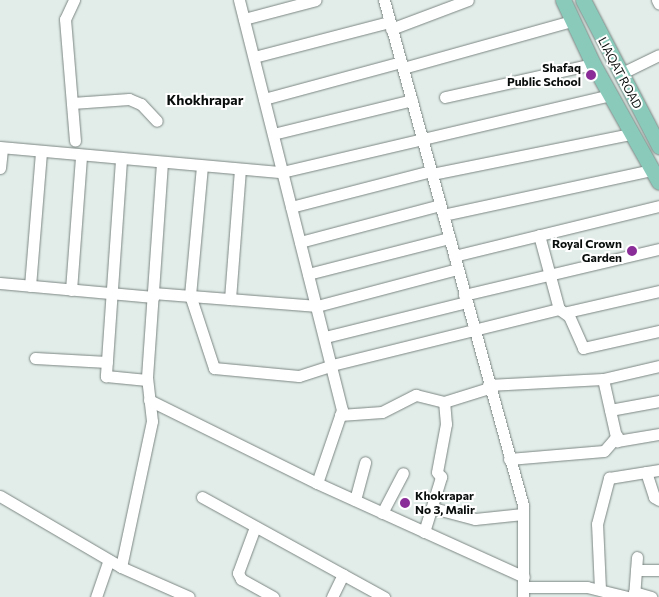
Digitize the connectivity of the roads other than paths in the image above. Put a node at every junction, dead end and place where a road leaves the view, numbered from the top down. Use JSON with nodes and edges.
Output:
{"nodes":[{"id":1,"x":75,"y":0,"type":"edge"},
{"id":2,"x":239,"y":0,"type":"edge"},
{"id":3,"x":316,"y":0,"type":"edge"},
{"id":4,"x":384,"y":0,"type":"edge"},
{"id":5,"x":468,"y":0,"type":"edge"},
{"id":6,"x":563,"y":0,"type":"edge"},
{"id":7,"x":583,"y":0,"type":"edge"},
{"id":8,"x":657,"y":0,"type":"edge"},
{"id":9,"x":659,"y":4,"type":"edge"},
{"id":10,"x":244,"y":19,"type":"junction"},
{"id":11,"x":571,"y":20,"type":"junction"},
{"id":12,"x":390,"y":25,"type":"junction"},
{"id":13,"x":659,"y":55,"type":"edge"},
{"id":14,"x":254,"y":57,"type":"junction"},
{"id":15,"x":593,"y":64,"type":"junction"},
{"id":16,"x":402,"y":65,"type":"junction"},
{"id":17,"x":620,"y":74,"type":"junction"},
{"id":18,"x":610,"y":95,"type":"junction"},
{"id":19,"x":445,"y":97,"type":"dead end"},
{"id":20,"x":264,"y":99,"type":"junction"},
{"id":21,"x":412,"y":100,"type":"junction"},
{"id":22,"x":72,"y":103,"type":"junction"},
{"id":23,"x":157,"y":121,"type":"dead end"},
{"id":24,"x":273,"y":134,"type":"junction"},
{"id":25,"x":631,"y":134,"type":"junction"},
{"id":26,"x":422,"y":137,"type":"junction"},
{"id":27,"x":75,"y":141,"type":"dead end"},
{"id":28,"x":659,"y":146,"type":"edge"},
{"id":29,"x":1,"y":147,"type":"edge"},
{"id":30,"x":41,"y":152,"type":"junction"},
{"id":31,"x":82,"y":156,"type":"junction"},
{"id":32,"x":122,"y":160,"type":"junction"},
{"id":33,"x":162,"y":163,"type":"junction"},
{"id":34,"x":202,"y":166,"type":"junction"},
{"id":35,"x":0,"y":168,"type":"edge"},
{"id":36,"x":240,"y":168,"type":"junction"},
{"id":37,"x":282,"y":172,"type":"junction"},
{"id":38,"x":432,"y":172,"type":"junction"},
{"id":39,"x":656,"y":176,"type":"edge"},
{"id":40,"x":659,"y":206,"type":"edge"},
{"id":41,"x":291,"y":207,"type":"junction"},
{"id":42,"x":442,"y":210,"type":"junction"},
{"id":43,"x":539,"y":235,"type":"junction"},
{"id":44,"x":449,"y":238,"type":"junction"},
{"id":45,"x":300,"y":242,"type":"junction"},
{"id":46,"x":659,"y":249,"type":"edge"},
{"id":47,"x":454,"y":256,"type":"junction"},
{"id":48,"x":457,"y":269,"type":"junction"},
{"id":49,"x":308,"y":274,"type":"junction"},
{"id":50,"x":549,"y":274,"type":"junction"},
{"id":51,"x":0,"y":283,"type":"edge"},
{"id":52,"x":30,"y":286,"type":"junction"},
{"id":53,"x":71,"y":290,"type":"junction"},
{"id":54,"x":659,"y":292,"type":"edge"},
{"id":55,"x":112,"y":293,"type":"junction"},
{"id":56,"x":153,"y":295,"type":"junction"},
{"id":57,"x":190,"y":295,"type":"junction"},
{"id":58,"x":230,"y":298,"type":"junction"},
{"id":59,"x":465,"y":299,"type":"junction"},
{"id":60,"x":316,"y":306,"type":"junction"},
{"id":61,"x":563,"y":310,"type":"junction"},
{"id":62,"x":473,"y":329,"type":"junction"},
{"id":63,"x":659,"y":331,"type":"edge"},
{"id":64,"x":325,"y":337,"type":"junction"},
{"id":65,"x":35,"y":358,"type":"dead end"},
{"id":66,"x":107,"y":362,"type":"junction"},
{"id":67,"x":332,"y":365,"type":"junction"},
{"id":68,"x":659,"y":366,"type":"edge"},
{"id":69,"x":603,"y":379,"type":"junction"},
{"id":70,"x":148,"y":380,"type":"junction"},
{"id":71,"x":489,"y":387,"type":"junction"},
{"id":72,"x":148,"y":400,"type":"junction"},
{"id":73,"x":659,"y":400,"type":"edge"},
{"id":74,"x":444,"y":402,"type":"junction"},
{"id":75,"x":610,"y":410,"type":"junction"},
{"id":76,"x":340,"y":415,"type":"junction"},
{"id":77,"x":659,"y":434,"type":"edge"},
{"id":78,"x":617,"y":436,"type":"junction"},
{"id":79,"x":509,"y":459,"type":"junction"},
{"id":80,"x":365,"y":462,"type":"dead end"},
{"id":81,"x":659,"y":470,"type":"edge"},
{"id":82,"x":646,"y":472,"type":"junction"},
{"id":83,"x":403,"y":473,"type":"dead end"},
{"id":84,"x":317,"y":483,"type":"junction"},
{"id":85,"x":0,"y":496,"type":"edge"},
{"id":86,"x":202,"y":497,"type":"dead end"},
{"id":87,"x":355,"y":500,"type":"junction"},
{"id":88,"x":659,"y":500,"type":"edge"},
{"id":89,"x":433,"y":508,"type":"junction"},
{"id":90,"x":382,"y":512,"type":"junction"},
{"id":91,"x":523,"y":514,"type":"junction"},
{"id":92,"x":256,"y":527,"type":"junction"},
{"id":93,"x":424,"y":532,"type":"junction"},
{"id":94,"x":637,"y":557,"type":"dead end"},
{"id":95,"x":109,"y":560,"type":"junction"},
{"id":96,"x":121,"y":567,"type":"junction"},
{"id":97,"x":636,"y":570,"type":"junction"},
{"id":98,"x":659,"y":570,"type":"edge"},
{"id":99,"x":343,"y":574,"type":"junction"},
{"id":100,"x":524,"y":587,"type":"edge"},
{"id":101,"x":600,"y":589,"type":"junction"},
{"id":102,"x":575,"y":592,"type":"edge"},
{"id":103,"x":631,"y":595,"type":"edge"},
{"id":104,"x":180,"y":596,"type":"edge"},
{"id":105,"x":96,"y":597,"type":"edge"},
{"id":106,"x":273,"y":597,"type":"edge"},
{"id":107,"x":332,"y":597,"type":"edge"},
{"id":108,"x":384,"y":597,"type":"edge"},
{"id":109,"x":651,"y":597,"type":"edge"}],
"edges":[{"from":1,"to":22,"type":"street"},
{"from":2,"to":10,"type":"street"},
{"from":3,"to":10,"type":"street"},
{"from":4,"to":12,"type":"street"},
{"from":5,"to":12,"type":"street"},
{"from":6,"to":11,"type":"main road"},
{"from":7,"to":17,"type":"main road","name":"LIAQAT ROAD"},
{"from":8,"to":9,"type":"street"},
{"from":10,"to":14,"type":"street"},
{"from":11,"to":15,"type":"main road"},
{"from":11,"to":16,"type":"street"},
{"from":12,"to":14,"type":"street"},
{"from":12,"to":16,"type":"street"},
{"from":13,"to":17,"type":"street"},
{"from":14,"to":20,"type":"street"},
{"from":15,"to":18,"type":"main road"},
{"from":15,"to":19,"type":"street"},
{"from":16,"to":20,"type":"street"},
{"from":16,"to":21,"type":"street"},
{"from":17,"to":28,"type":"main road","name":"LIAQAT ROAD"},
{"from":18,"to":25,"type":"main road"},
{"from":18,"to":26,"type":"street"},
{"from":20,"to":24,"type":"street"},
{"from":21,"to":24,"type":"street"},
{"from":21,"to":26,"type":"street"},
{"from":22,"to":23,"type":"street"},
{"from":22,"to":27,"type":"street"},
{"from":24,"to":37,"type":"street"},
{"from":25,"to":38,"type":"street"},
{"from":25,"to":39,"type":"main road"},
{"from":26,"to":37,"type":"street"},
{"from":26,"to":38,"type":"street"},
{"from":29,"to":30,"type":"street"},
{"from":29,"to":35,"type":"street"},
{"from":30,"to":31,"type":"street"},
{"from":30,"to":52,"type":"street"},
{"from":31,"to":32,"type":"street"},
{"from":31,"to":53,"type":"street"},
{"from":32,"to":33,"type":"street"},
{"from":32,"to":55,"type":"street"},
{"from":33,"to":34,"type":"street"},
{"from":33,"to":56,"type":"street"},
{"from":34,"to":36,"type":"street"},
{"from":34,"to":57,"type":"street"},
{"from":36,"to":37,"type":"street"},
{"from":36,"to":58,"type":"street"},
{"from":37,"to":41,"type":"street"},
{"from":38,"to":41,"type":"street"},
{"from":38,"to":42,"type":"street"},
{"from":39,"to":42,"type":"street"},
{"from":40,"to":43,"type":"street"},
{"from":41,"to":45,"type":"street"},
{"from":42,"to":44,"type":"street"},
{"from":42,"to":45,"type":"street"},
{"from":43,"to":47,"type":"street"},
{"from":43,"to":50,"type":"street"},
{"from":44,"to":47,"type":"street"},
{"from":44,"to":49,"type":"street"},
{"from":45,"to":49,"type":"street"},
{"from":46,"to":50,"type":"street"},
{"from":47,"to":48,"type":"street"},
{"from":48,"to":59,"type":"street"},
{"from":48,"to":60,"type":"street"},
{"from":49,"to":60,"type":"street"},
{"from":50,"to":59,"type":"street"},
{"from":50,"to":61,"type":"street"},
{"from":51,"to":52,"type":"street"},
{"from":52,"to":53,"type":"street"},
{"from":53,"to":55,"type":"street"},
{"from":54,"to":61,"type":"street"},
{"from":55,"to":56,"type":"street"},
{"from":55,"to":66,"type":"street"},
{"from":56,"to":57,"type":"street"},
{"from":56,"to":70,"type":"street"},
{"from":57,"to":58,"type":"street"},
{"from":57,"to":67,"type":"street"},
{"from":58,"to":60,"type":"street"},
{"from":59,"to":62,"type":"street"},
{"from":59,"to":64,"type":"street"},
{"from":60,"to":64,"type":"street"},
{"from":61,"to":62,"type":"street"},
{"from":61,"to":63,"type":"street"},
{"from":62,"to":67,"type":"street"},
{"from":62,"to":71,"type":"street"},
{"from":64,"to":67,"type":"street"},
{"from":65,"to":66,"type":"street"},
{"from":66,"to":70,"type":"street"},
{"from":67,"to":76,"type":"street"},
{"from":68,"to":69,"type":"street"},
{"from":69,"to":71,"type":"street"},
{"from":69,"to":75,"type":"street"},
{"from":70,"to":72,"type":"street"},
{"from":71,"to":74,"type":"street"},
{"from":71,"to":79,"type":"street"},
{"from":72,"to":84,"type":"street"},
{"from":72,"to":96,"type":"street"},
{"from":73,"to":75,"type":"street"},
{"from":74,"to":76,"type":"street"},
{"from":74,"to":89,"type":"street"},
{"from":75,"to":78,"type":"street"},
{"from":76,"to":84,"type":"street"},
{"from":77,"to":78,"type":"street"},
{"from":78,"to":79,"type":"street"},
{"from":79,"to":91,"type":"street"},
{"from":80,"to":87,"type":"street"},
{"from":81,"to":82,"type":"street"},
{"from":82,"to":88,"type":"street"},
{"from":82,"to":101,"type":"street"},
{"from":83,"to":90,"type":"street"},
{"from":84,"to":87,"type":"street"},
{"from":85,"to":95,"type":"street"},
{"from":86,"to":92,"type":"street"},
{"from":87,"to":90,"type":"street"},
{"from":89,"to":91,"type":"street"},
{"from":89,"to":93,"type":"street"},
{"from":90,"to":93,"type":"street"},
{"from":91,"to":100,"type":"street"},
{"from":92,"to":99,"type":"street"},
{"from":92,"to":106,"type":"street"},
{"from":93,"to":100,"type":"street"},
{"from":94,"to":97,"type":"street"},
{"from":95,"to":96,"type":"street"},
{"from":95,"to":105,"type":"street"},
{"from":96,"to":104,"type":"street"},
{"from":97,"to":98,"type":"street"},
{"from":97,"to":103,"type":"street"},
{"from":99,"to":107,"type":"street"},
{"from":99,"to":108,"type":"street"},
{"from":100,"to":102,"type":"street"},
{"from":101,"to":102,"type":"street"},
{"from":101,"to":103,"type":"street"},
{"from":103,"to":109,"type":"street"}]}
